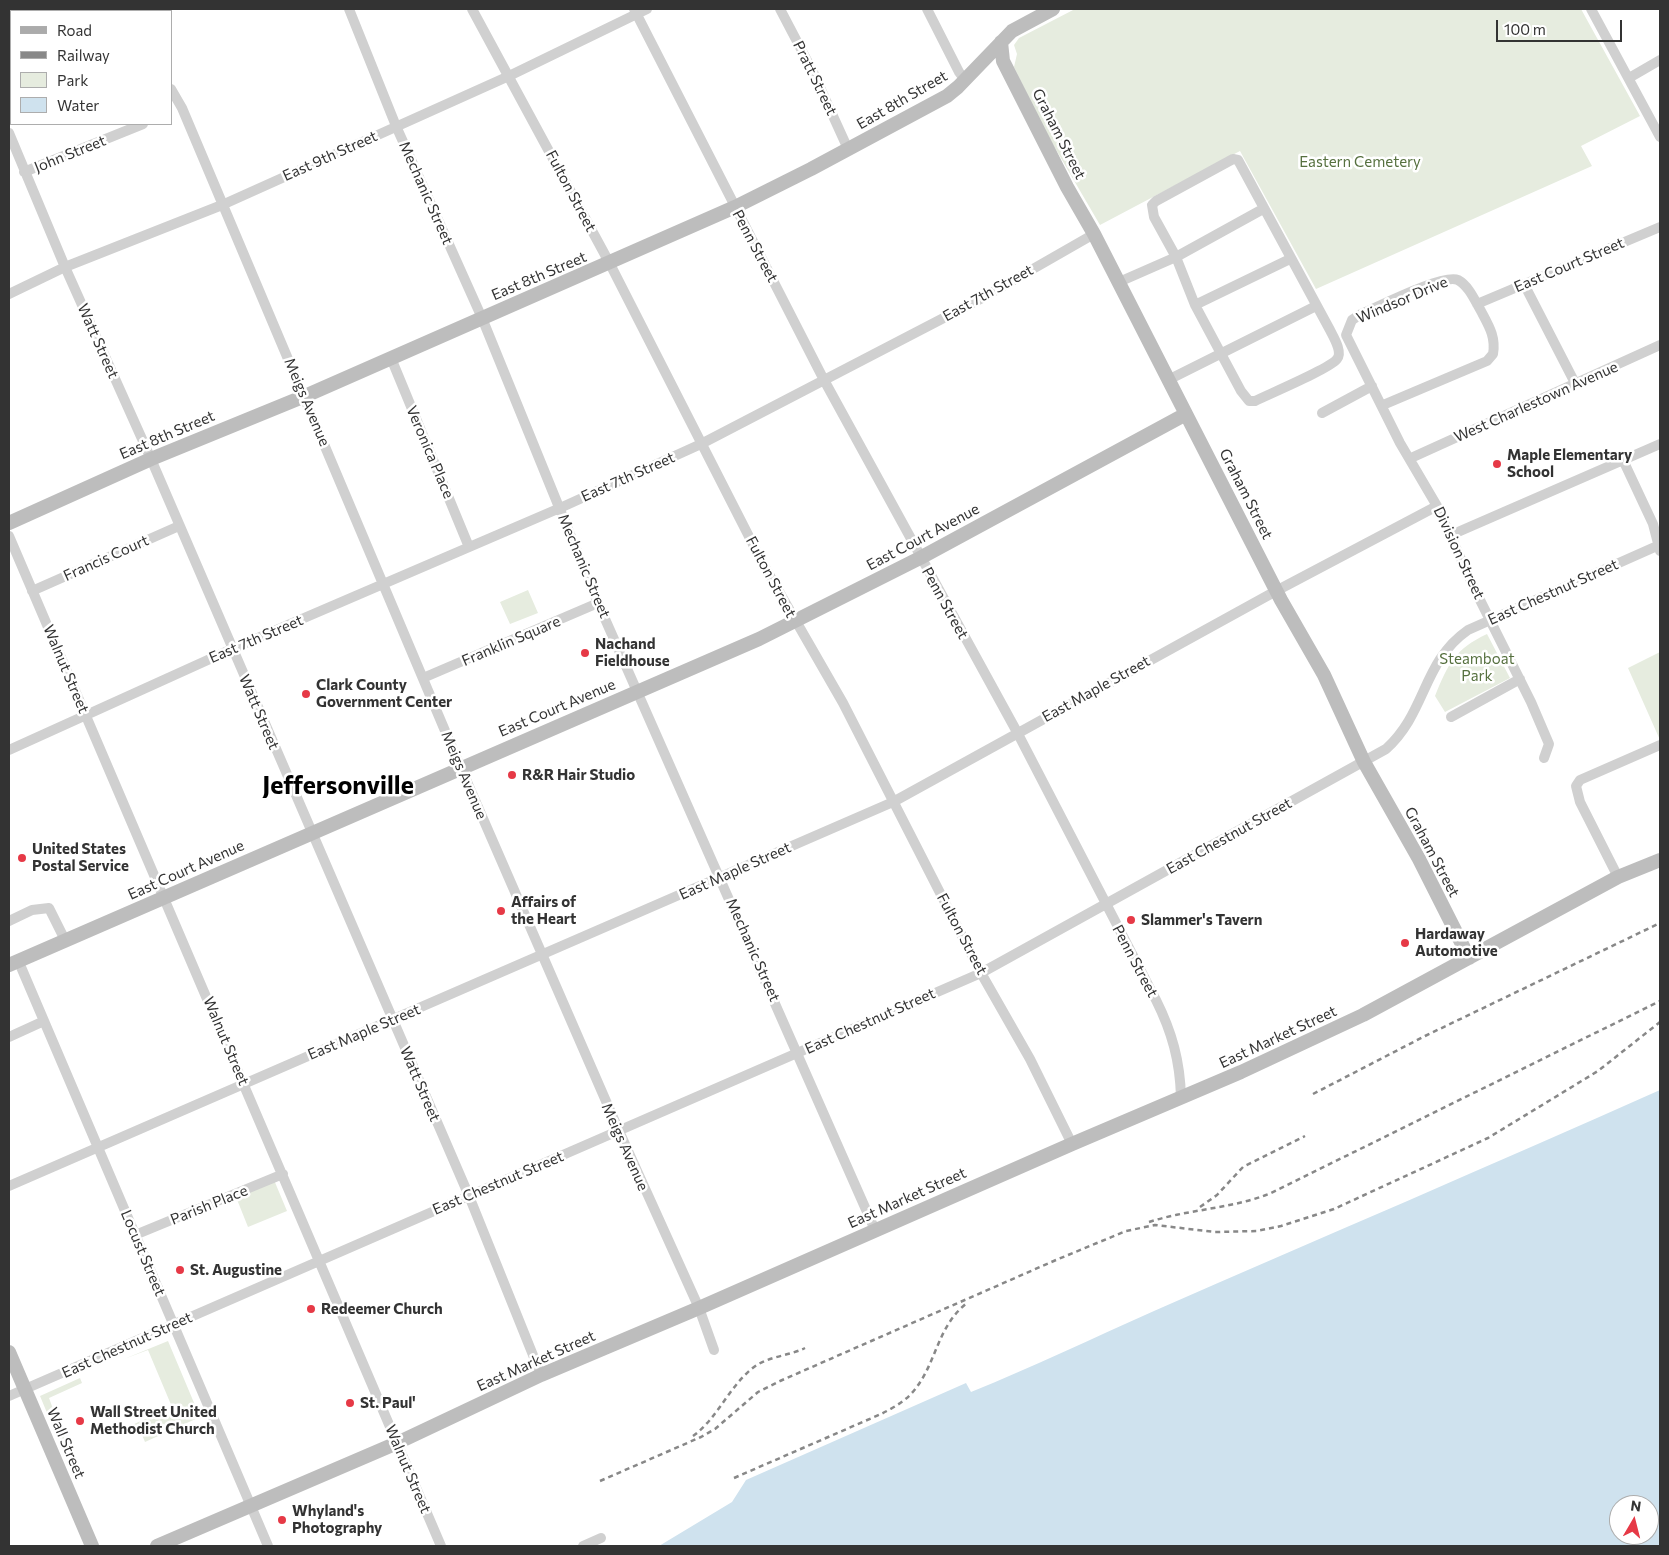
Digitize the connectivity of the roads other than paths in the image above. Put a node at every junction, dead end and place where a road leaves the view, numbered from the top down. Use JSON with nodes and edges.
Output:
{"nodes":[{"id":1,"x":349,"y":9,"type":"edge"},
{"id":2,"x":472,"y":9,"type":"edge"},
{"id":3,"x":647,"y":9,"type":"edge"},
{"id":4,"x":780,"y":9,"type":"edge"},
{"id":5,"x":927,"y":9,"type":"edge"},
{"id":6,"x":1053,"y":9,"type":"edge"},
{"id":7,"x":1591,"y":9,"type":"edge"},
{"id":8,"x":636,"y":11,"type":"edge"},
{"id":9,"x":1001,"y":42,"type":"junction"},
{"id":10,"x":1660,"y":60,"type":"edge"},
{"id":11,"x":509,"y":76,"type":"junction"},
{"id":12,"x":1629,"y":78,"type":"junction"},
{"id":13,"x":965,"y":80,"type":"junction"},
{"id":14,"x":172,"y":91,"type":"edge"},
{"id":15,"x":182,"y":108,"type":"junction"},
{"id":16,"x":172,"y":112,"type":"edge"},
{"id":17,"x":141,"y":125,"type":"edge"},
{"id":18,"x":396,"y":126,"type":"junction"},
{"id":19,"x":9,"y":133,"type":"edge"},
{"id":20,"x":1660,"y":137,"type":"edge"},
{"id":21,"x":848,"y":149,"type":"junction"},
{"id":22,"x":24,"y":172,"type":"junction"},
{"id":23,"x":222,"y":205,"type":"junction"},
{"id":24,"x":735,"y":207,"type":"junction"},
{"id":25,"x":1263,"y":209,"type":"junction"},
{"id":26,"x":1660,"y":226,"type":"edge"},
{"id":27,"x":1094,"y":234,"type":"junction"},
{"id":28,"x":1176,"y":257,"type":"junction"},
{"id":29,"x":1290,"y":259,"type":"junction"},
{"id":30,"x":610,"y":264,"type":"junction"},
{"id":31,"x":64,"y":267,"type":"junction"},
{"id":32,"x":1119,"y":282,"type":"junction"},
{"id":33,"x":1524,"y":284,"type":"junction"},
{"id":34,"x":9,"y":294,"type":"edge"},
{"id":35,"x":1195,"y":304,"type":"junction"},
{"id":36,"x":1477,"y":304,"type":"junction"},
{"id":37,"x":1316,"y":306,"type":"junction"},
{"id":38,"x":482,"y":318,"type":"junction"},
{"id":39,"x":1660,"y":345,"type":"edge"},
{"id":40,"x":1221,"y":353,"type":"junction"},
{"id":41,"x":391,"y":358,"type":"junction"},
{"id":42,"x":824,"y":380,"type":"junction"},
{"id":43,"x":1168,"y":380,"type":"junction"},
{"id":44,"x":1575,"y":383,"type":"junction"},
{"id":45,"x":1372,"y":386,"type":"junction"},
{"id":46,"x":305,"y":396,"type":"junction"},
{"id":47,"x":1383,"y":405,"type":"junction"},
{"id":48,"x":1322,"y":413,"type":"dead end"},
{"id":49,"x":1186,"y":414,"type":"junction"},
{"id":50,"x":701,"y":444,"type":"junction"},
{"id":51,"x":1660,"y":444,"type":"edge"},
{"id":52,"x":1411,"y":458,"type":"junction"},
{"id":53,"x":151,"y":459,"type":"junction"},
{"id":54,"x":1623,"y":460,"type":"junction"},
{"id":55,"x":1437,"y":506,"type":"junction"},
{"id":56,"x":560,"y":508,"type":"junction"},
{"id":57,"x":9,"y":523,"type":"edge"},
{"id":58,"x":179,"y":526,"type":"junction"},
{"id":59,"x":1451,"y":535,"type":"junction"},
{"id":60,"x":9,"y":536,"type":"edge"},
{"id":61,"x":1660,"y":546,"type":"edge"},
{"id":62,"x":469,"y":547,"type":"junction"},
{"id":63,"x":920,"y":558,"type":"junction"},
{"id":64,"x":383,"y":585,"type":"junction"},
{"id":65,"x":32,"y":591,"type":"junction"},
{"id":66,"x":1276,"y":591,"type":"junction"},
{"id":67,"x":598,"y":603,"type":"junction"},
{"id":68,"x":1490,"y":620,"type":"junction"},
{"id":69,"x":795,"y":621,"type":"junction"},
{"id":70,"x":232,"y":648,"type":"junction"},
{"id":71,"x":423,"y":678,"type":"junction"},
{"id":72,"x":1520,"y":679,"type":"junction"},
{"id":73,"x":638,"y":690,"type":"junction"},
{"id":74,"x":86,"y":716,"type":"junction"},
{"id":75,"x":1451,"y":717,"type":"dead end"},
{"id":76,"x":1017,"y":732,"type":"junction"},
{"id":77,"x":1660,"y":745,"type":"edge"},
{"id":78,"x":9,"y":750,"type":"edge"},
{"id":79,"x":1544,"y":758,"type":"dead end"},
{"id":80,"x":1364,"y":762,"type":"junction"},
{"id":81,"x":460,"y":768,"type":"junction"},
{"id":82,"x":893,"y":802,"type":"junction"},
{"id":83,"x":311,"y":833,"type":"junction"},
{"id":84,"x":1660,"y":860,"type":"edge"},
{"id":85,"x":721,"y":878,"type":"junction"},
{"id":86,"x":1618,"y":878,"type":"junction"},
{"id":87,"x":165,"y":897,"type":"junction"},
{"id":88,"x":1105,"y":905,"type":"junction"},
{"id":89,"x":9,"y":921,"type":"edge"},
{"id":90,"x":65,"y":940,"type":"junction"},
{"id":91,"x":541,"y":955,"type":"junction"},
{"id":92,"x":1470,"y":958,"type":"junction"},
{"id":93,"x":14,"y":963,"type":"edge"},
{"id":94,"x":981,"y":973,"type":"junction"},
{"id":95,"x":392,"y":1020,"type":"junction"},
{"id":96,"x":44,"y":1021,"type":"junction"},
{"id":97,"x":9,"y":1037,"type":"edge"},
{"id":98,"x":797,"y":1053,"type":"junction"},
{"id":99,"x":244,"y":1083,"type":"junction"},
{"id":100,"x":1181,"y":1097,"type":"junction"},
{"id":101,"x":618,"y":1131,"type":"junction"},
{"id":102,"x":1072,"y":1144,"type":"junction"},
{"id":103,"x":98,"y":1148,"type":"junction"},
{"id":104,"x":282,"y":1174,"type":"junction"},
{"id":105,"x":9,"y":1186,"type":"edge"},
{"id":106,"x":469,"y":1196,"type":"junction"},
{"id":107,"x":875,"y":1230,"type":"junction"},
{"id":108,"x":135,"y":1235,"type":"junction"},
{"id":109,"x":320,"y":1261,"type":"junction"},
{"id":110,"x":699,"y":1308,"type":"junction"},
{"id":111,"x":173,"y":1324,"type":"junction"},
{"id":112,"x":714,"y":1350,"type":"dead end"},
{"id":113,"x":9,"y":1352,"type":"edge"},
{"id":114,"x":541,"y":1375,"type":"junction"},
{"id":115,"x":25,"y":1390,"type":"junction"},
{"id":116,"x":9,"y":1396,"type":"edge"},
{"id":117,"x":397,"y":1443,"type":"junction"},
{"id":118,"x":251,"y":1506,"type":"junction"},
{"id":119,"x":601,"y":1538,"type":"dead end"},
{"id":120,"x":92,"y":1546,"type":"edge"},
{"id":121,"x":157,"y":1546,"type":"edge"},
{"id":122,"x":268,"y":1546,"type":"edge"},
{"id":123,"x":441,"y":1546,"type":"edge"},
{"id":124,"x":583,"y":1546,"type":"edge"}],
"edges":[{"from":1,"to":18,"type":"street","name":"Mechanic Street"},
{"from":2,"to":11,"type":"street","name":"Fulton Street"},
{"from":3,"to":8,"type":"street","name":"East 9th Street"},
{"from":4,"to":21,"type":"street","name":"Pratt Street"},
{"from":5,"to":13,"type":"street"},
{"from":6,"to":9,"type":"main road","name":"East 8th Street"},
{"from":7,"to":12,"type":"street"},
{"from":8,"to":11,"type":"street","name":"East 9th Street"},
{"from":8,"to":24,"type":"street","name":"Penn Street"},
{"from":9,"to":13,"type":"main road","name":"East 8th Street"},
{"from":9,"to":27,"type":"main road","name":"Graham Street"},
{"from":10,"to":12,"type":"street"},
{"from":11,"to":18,"type":"street","name":"East 9th Street"},
{"from":11,"to":30,"type":"street","name":"Fulton Street"},
{"from":12,"to":20,"type":"street"},
{"from":13,"to":21,"type":"main road","name":"East 8th Street"},
{"from":14,"to":15,"type":"street","name":"Meigs Avenue"},
{"from":15,"to":16,"type":"street"},
{"from":15,"to":23,"type":"street","name":"Meigs Avenue"},
{"from":17,"to":22,"type":"street","name":"John Street"},
{"from":18,"to":23,"type":"street","name":"East 9th Street"},
{"from":18,"to":38,"type":"street","name":"Mechanic Street"},
{"from":19,"to":22,"type":"street","name":"Watt Street"},
{"from":21,"to":24,"type":"main road","name":"East 8th Street"},
{"from":22,"to":31,"type":"street","name":"Watt Street"},
{"from":23,"to":31,"type":"street","name":"East 9th Street"},
{"from":23,"to":46,"type":"street","name":"Meigs Avenue"},
{"from":24,"to":30,"type":"main road","name":"East 8th Street"},
{"from":24,"to":42,"type":"street","name":"Penn Street"},
{"from":25,"to":28,"type":"street"},
{"from":25,"to":28,"type":"street"},
{"from":25,"to":29,"type":"street"},
{"from":26,"to":33,"type":"street","name":"East Court Street"},
{"from":27,"to":32,"type":"main road","name":"Graham Street"},
{"from":27,"to":42,"type":"street","name":"East 7th Street"},
{"from":28,"to":32,"type":"street"},
{"from":28,"to":35,"type":"street"},
{"from":29,"to":35,"type":"street"},
{"from":29,"to":37,"type":"street"},
{"from":30,"to":38,"type":"main road","name":"East 8th Street"},
{"from":30,"to":50,"type":"street","name":"Fulton Street"},
{"from":31,"to":34,"type":"street","name":"East 9th Street"},
{"from":31,"to":53,"type":"street","name":"Watt Street"},
{"from":32,"to":43,"type":"main road","name":"Graham Street"},
{"from":33,"to":36,"type":"street","name":"East Court Street"},
{"from":33,"to":44,"type":"street"},
{"from":35,"to":40,"type":"street"},
{"from":36,"to":45,"type":"street","name":"Windsor Drive"},
{"from":36,"to":47,"type":"street","name":"Windsor Drive"},
{"from":37,"to":40,"type":"street"},
{"from":37,"to":40,"type":"street"},
{"from":38,"to":41,"type":"main road","name":"East 8th Street"},
{"from":38,"to":56,"type":"street","name":"Mechanic Street"},
{"from":39,"to":44,"type":"street","name":"West Charlestown Avenue"},
{"from":40,"to":43,"type":"street"},
{"from":41,"to":46,"type":"main road","name":"East 8th Street"},
{"from":41,"to":62,"type":"street","name":"Veronica Place"},
{"from":42,"to":50,"type":"street","name":"East 7th Street"},
{"from":42,"to":63,"type":"street","name":"Penn Street"},
{"from":43,"to":49,"type":"main road","name":"Graham Street"},
{"from":44,"to":52,"type":"street","name":"West Charlestown Avenue"},
{"from":45,"to":47,"type":"street","name":"Windsor Drive"},
{"from":45,"to":48,"type":"street"},
{"from":46,"to":53,"type":"main road","name":"East 8th Street"},
{"from":46,"to":64,"type":"street","name":"Meigs Avenue"},
{"from":47,"to":52,"type":"street","name":"Windsor Drive"},
{"from":49,"to":63,"type":"main road","name":"East Court Avenue"},
{"from":49,"to":66,"type":"main road","name":"Graham Street"},
{"from":50,"to":56,"type":"street","name":"East 7th Street"},
{"from":50,"to":69,"type":"street","name":"Fulton Street"},
{"from":51,"to":54,"type":"street"},
{"from":52,"to":55,"type":"street","name":"Division Street"},
{"from":53,"to":57,"type":"main road","name":"East 8th Street"},
{"from":53,"to":58,"type":"street","name":"Watt Street"},
{"from":54,"to":59,"type":"street"},
{"from":54,"to":61,"type":"street"},
{"from":55,"to":59,"type":"street","name":"Division Street"},
{"from":55,"to":66,"type":"street","name":"East Maple Street"},
{"from":56,"to":62,"type":"street","name":"East 7th Street"},
{"from":56,"to":67,"type":"street","name":"Mechanic Street"},
{"from":58,"to":65,"type":"street","name":"Francis Court"},
{"from":58,"to":70,"type":"street","name":"Watt Street"},
{"from":59,"to":68,"type":"street","name":"Division Street"},
{"from":60,"to":65,"type":"street","name":"Walnut Street"},
{"from":61,"to":68,"type":"street","name":"East Chestnut Street"},
{"from":62,"to":64,"type":"street","name":"East 7th Street"},
{"from":63,"to":69,"type":"main road","name":"East Court Avenue"},
{"from":63,"to":76,"type":"street","name":"Penn Street"},
{"from":64,"to":70,"type":"street","name":"East 7th Street"},
{"from":64,"to":71,"type":"street","name":"Meigs Avenue"},
{"from":65,"to":74,"type":"street","name":"Walnut Street"},
{"from":66,"to":76,"type":"street","name":"East Maple Street"},
{"from":66,"to":80,"type":"main road","name":"Graham Street"},
{"from":67,"to":71,"type":"street","name":"Franklin Square"},
{"from":67,"to":73,"type":"street","name":"Mechanic Street"},
{"from":68,"to":72,"type":"street","name":"Division Street"},
{"from":68,"to":80,"type":"street","name":"East Chestnut Street"},
{"from":69,"to":73,"type":"main road","name":"East Court Avenue"},
{"from":69,"to":82,"type":"street","name":"Fulton Street"},
{"from":70,"to":74,"type":"street","name":"East 7th Street"},
{"from":70,"to":83,"type":"street","name":"Watt Street"},
{"from":71,"to":81,"type":"street","name":"Meigs Avenue"},
{"from":72,"to":75,"type":"street"},
{"from":72,"to":79,"type":"street","name":"Division Street"},
{"from":73,"to":81,"type":"main road","name":"East Court Avenue"},
{"from":73,"to":85,"type":"street","name":"Mechanic Street"},
{"from":74,"to":78,"type":"street","name":"East 7th Street"},
{"from":74,"to":87,"type":"street","name":"Walnut Street"},
{"from":76,"to":82,"type":"street","name":"East Maple Street"},
{"from":76,"to":88,"type":"street","name":"Penn Street"},
{"from":77,"to":86,"type":"street"},
{"from":80,"to":88,"type":"street","name":"East Chestnut Street"},
{"from":80,"to":92,"type":"main road","name":"Graham Street"},
{"from":81,"to":83,"type":"main road","name":"East Court Avenue"},
{"from":81,"to":91,"type":"street","name":"Meigs Avenue"},
{"from":82,"to":85,"type":"street","name":"East Maple Street"},
{"from":82,"to":94,"type":"street","name":"Fulton Street"},
{"from":83,"to":87,"type":"main road","name":"East Court Avenue"},
{"from":83,"to":95,"type":"street","name":"Watt Street"},
{"from":84,"to":86,"type":"main road","name":"East Market Street"},
{"from":85,"to":91,"type":"street","name":"East Maple Street"},
{"from":85,"to":98,"type":"street","name":"Mechanic Street"},
{"from":86,"to":92,"type":"main road","name":"East Market Street"},
{"from":87,"to":90,"type":"main road","name":"East Court Avenue"},
{"from":87,"to":99,"type":"street","name":"Walnut Street"},
{"from":88,"to":94,"type":"street","name":"East Chestnut Street"},
{"from":88,"to":100,"type":"street","name":"Penn Street"},
{"from":89,"to":90,"type":"street"},
{"from":90,"to":93,"type":"main road","name":"East Court Avenue"},
{"from":91,"to":95,"type":"street","name":"East Maple Street"},
{"from":91,"to":101,"type":"street","name":"Meigs Avenue"},
{"from":92,"to":100,"type":"main road","name":"East Market Street"},
{"from":93,"to":96,"type":"street","name":"Locust Street"},
{"from":94,"to":98,"type":"street","name":"East Chestnut Street"},
{"from":94,"to":102,"type":"street","name":"Fulton Street"},
{"from":95,"to":99,"type":"street","name":"East Maple Street"},
{"from":95,"to":106,"type":"street","name":"Watt Street"},
{"from":96,"to":97,"type":"street"},
{"from":96,"to":103,"type":"street","name":"Locust Street"},
{"from":98,"to":101,"type":"street","name":"East Chestnut Street"},
{"from":98,"to":107,"type":"street","name":"Mechanic Street"},
{"from":99,"to":103,"type":"street","name":"East Maple Street"},
{"from":99,"to":104,"type":"street","name":"Walnut Street"},
{"from":100,"to":102,"type":"main road","name":"East Market Street"},
{"from":101,"to":106,"type":"street","name":"East Chestnut Street"},
{"from":101,"to":110,"type":"street","name":"Meigs Avenue"},
{"from":102,"to":107,"type":"main road","name":"East Market Street"},
{"from":103,"to":105,"type":"street","name":"East Maple Street"},
{"from":103,"to":108,"type":"street","name":"Locust Street"},
{"from":104,"to":108,"type":"street","name":"Parish Place"},
{"from":104,"to":109,"type":"street","name":"Walnut Street"},
{"from":106,"to":109,"type":"street","name":"East Chestnut Street"},
{"from":106,"to":114,"type":"street","name":"Watt Street"},
{"from":107,"to":110,"type":"main road","name":"East Market Street"},
{"from":108,"to":111,"type":"street","name":"Locust Street"},
{"from":109,"to":111,"type":"street","name":"East Chestnut Street"},
{"from":109,"to":117,"type":"street","name":"Walnut Street"},
{"from":110,"to":112,"type":"street","name":"Meigs Avenue"},
{"from":110,"to":114,"type":"main road","name":"East Market Street"},
{"from":111,"to":115,"type":"street","name":"East Chestnut Street"},
{"from":111,"to":118,"type":"street","name":"Locust Street"},
{"from":113,"to":115,"type":"main road","name":"Wall Street"},
{"from":114,"to":117,"type":"main road","name":"East Market Street"},
{"from":115,"to":116,"type":"street","name":"East Chestnut Street"},
{"from":115,"to":120,"type":"main road","name":"Wall Street"},
{"from":117,"to":118,"type":"main road","name":"East Market Street"},
{"from":117,"to":123,"type":"street","name":"Walnut Street"},
{"from":118,"to":121,"type":"main road","name":"East Market Street"},
{"from":118,"to":122,"type":"street","name":"Locust Street"},
{"from":119,"to":124,"type":"street"}]}
